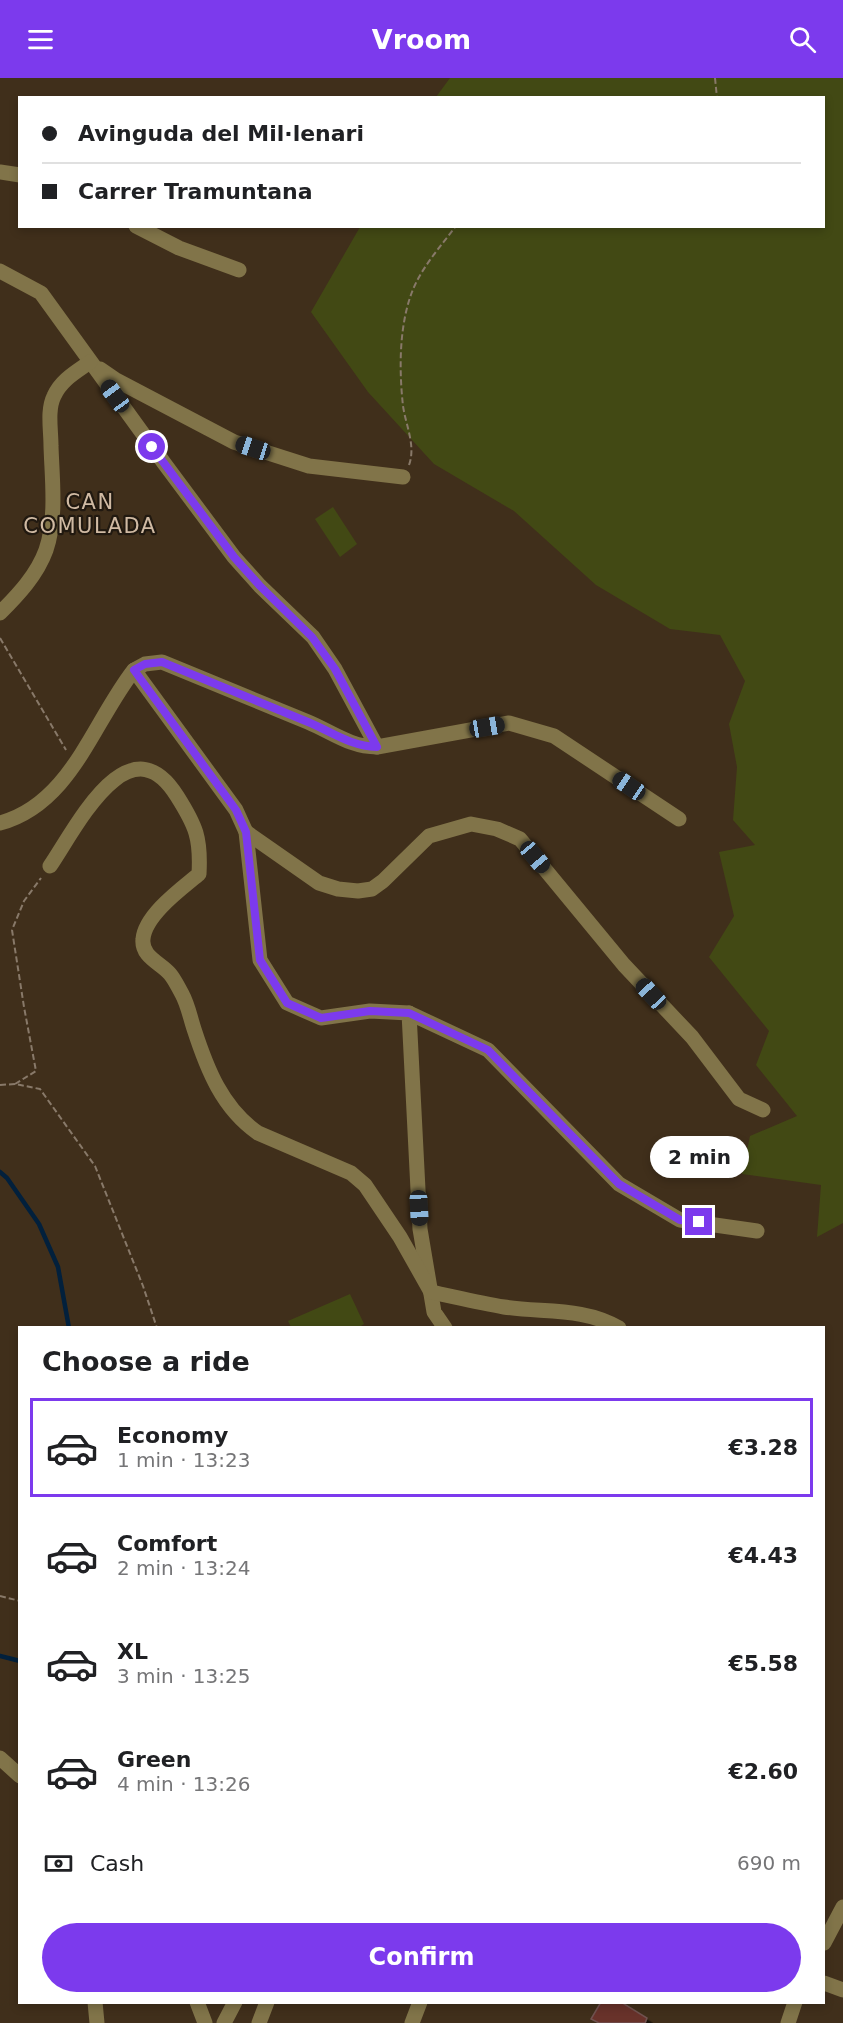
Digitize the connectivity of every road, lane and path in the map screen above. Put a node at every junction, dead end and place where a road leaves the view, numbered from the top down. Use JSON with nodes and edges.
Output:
{"nodes":[{"id":1,"x":716,"y":78,"type":"edge"},
{"id":2,"x":717,"y":96,"type":"edge"},
{"id":3,"x":0,"y":172,"type":"edge"},
{"id":4,"x":18,"y":175,"type":"edge"},
{"id":5,"x":140,"y":228,"type":"edge"},
{"id":6,"x":455,"y":228,"type":"edge"},
{"id":7,"x":238,"y":270,"type":"dead end"},
{"id":8,"x":0,"y":271,"type":"edge"},
{"id":9,"x":90,"y":363,"type":"junction"},
{"id":10,"x":404,"y":477,"type":"joint"},
{"id":11,"x":0,"y":613,"type":"edge"},
{"id":12,"x":0,"y":639,"type":"edge"},
{"id":13,"x":134,"y":670,"type":"junction"},
{"id":14,"x":377,"y":747,"type":"junction"},
{"id":15,"x":75,"y":766,"type":"junction"},
{"id":16,"x":679,"y":819,"type":"dead end"},
{"id":17,"x":0,"y":823,"type":"edge"},
{"id":18,"x":246,"y":832,"type":"junction"},
{"id":19,"x":50,"y":866,"type":"joint"},
{"id":20,"x":409,"y":1013,"type":"junction"},
{"id":21,"x":15,"y":1084,"type":"junction"},
{"id":22,"x":0,"y":1085,"type":"edge"},
{"id":23,"x":763,"y":1110,"type":"dead end"},
{"id":24,"x":757,"y":1231,"type":"dead end"},
{"id":25,"x":431,"y":1292,"type":"junction"},
{"id":26,"x":156,"y":1326,"type":"edge"},
{"id":27,"x":444,"y":1326,"type":"edge"},
{"id":28,"x":615,"y":1326,"type":"edge"},
{"id":29,"x":0,"y":1596,"type":"edge"},
{"id":30,"x":18,"y":1600,"type":"edge"},
{"id":31,"x":0,"y":1758,"type":"edge"},
{"id":32,"x":18,"y":1774,"type":"edge"},
{"id":33,"x":843,"y":1906,"type":"edge"},
{"id":34,"x":825,"y":1941,"type":"edge"},
{"id":35,"x":825,"y":1983,"type":"edge"},
{"id":36,"x":843,"y":1990,"type":"edge"},
{"id":37,"x":95,"y":2004,"type":"edge"},
{"id":38,"x":198,"y":2004,"type":"edge"},
{"id":39,"x":234,"y":2004,"type":"edge"},
{"id":40,"x":266,"y":2004,"type":"edge"},
{"id":41,"x":419,"y":2004,"type":"edge"},
{"id":42,"x":794,"y":2004,"type":"edge"},
{"id":43,"x":97,"y":2023,"type":"edge"},
{"id":44,"x":205,"y":2023,"type":"edge"},
{"id":45,"x":224,"y":2023,"type":"edge"},
{"id":46,"x":259,"y":2023,"type":"edge"},
{"id":47,"x":412,"y":2023,"type":"edge"},
{"id":48,"x":788,"y":2023,"type":"edge"}],
"edges":[{"from":1,"to":2,"type":"path"},
{"from":3,"to":4,"type":"street"},
{"from":5,"to":7,"type":"street"},
{"from":6,"to":10,"type":"path"},
{"from":8,"to":9,"type":"street"},
{"from":9,"to":10,"type":"street"},
{"from":9,"to":11,"type":"street"},
{"from":9,"to":14,"type":"street"},
{"from":12,"to":15,"type":"path"},
{"from":13,"to":14,"type":"street"},
{"from":13,"to":15,"type":"street"},
{"from":13,"to":18,"type":"street"},
{"from":14,"to":16,"type":"street"},
{"from":15,"to":17,"type":"street"},
{"from":18,"to":20,"type":"street"},
{"from":18,"to":23,"type":"street"},
{"from":19,"to":21,"type":"path"},
{"from":19,"to":25,"type":"street"},
{"from":20,"to":24,"type":"street"},
{"from":20,"to":25,"type":"street"},
{"from":21,"to":22,"type":"path"},
{"from":21,"to":26,"type":"path"},
{"from":25,"to":27,"type":"street"},
{"from":25,"to":28,"type":"street"},
{"from":29,"to":30,"type":"path"},
{"from":31,"to":32,"type":"street"},
{"from":33,"to":34,"type":"street"},
{"from":35,"to":36,"type":"street"},
{"from":37,"to":43,"type":"street"},
{"from":38,"to":44,"type":"street"},
{"from":39,"to":45,"type":"street"},
{"from":40,"to":46,"type":"street"},
{"from":41,"to":47,"type":"street"},
{"from":42,"to":48,"type":"street"}]}
